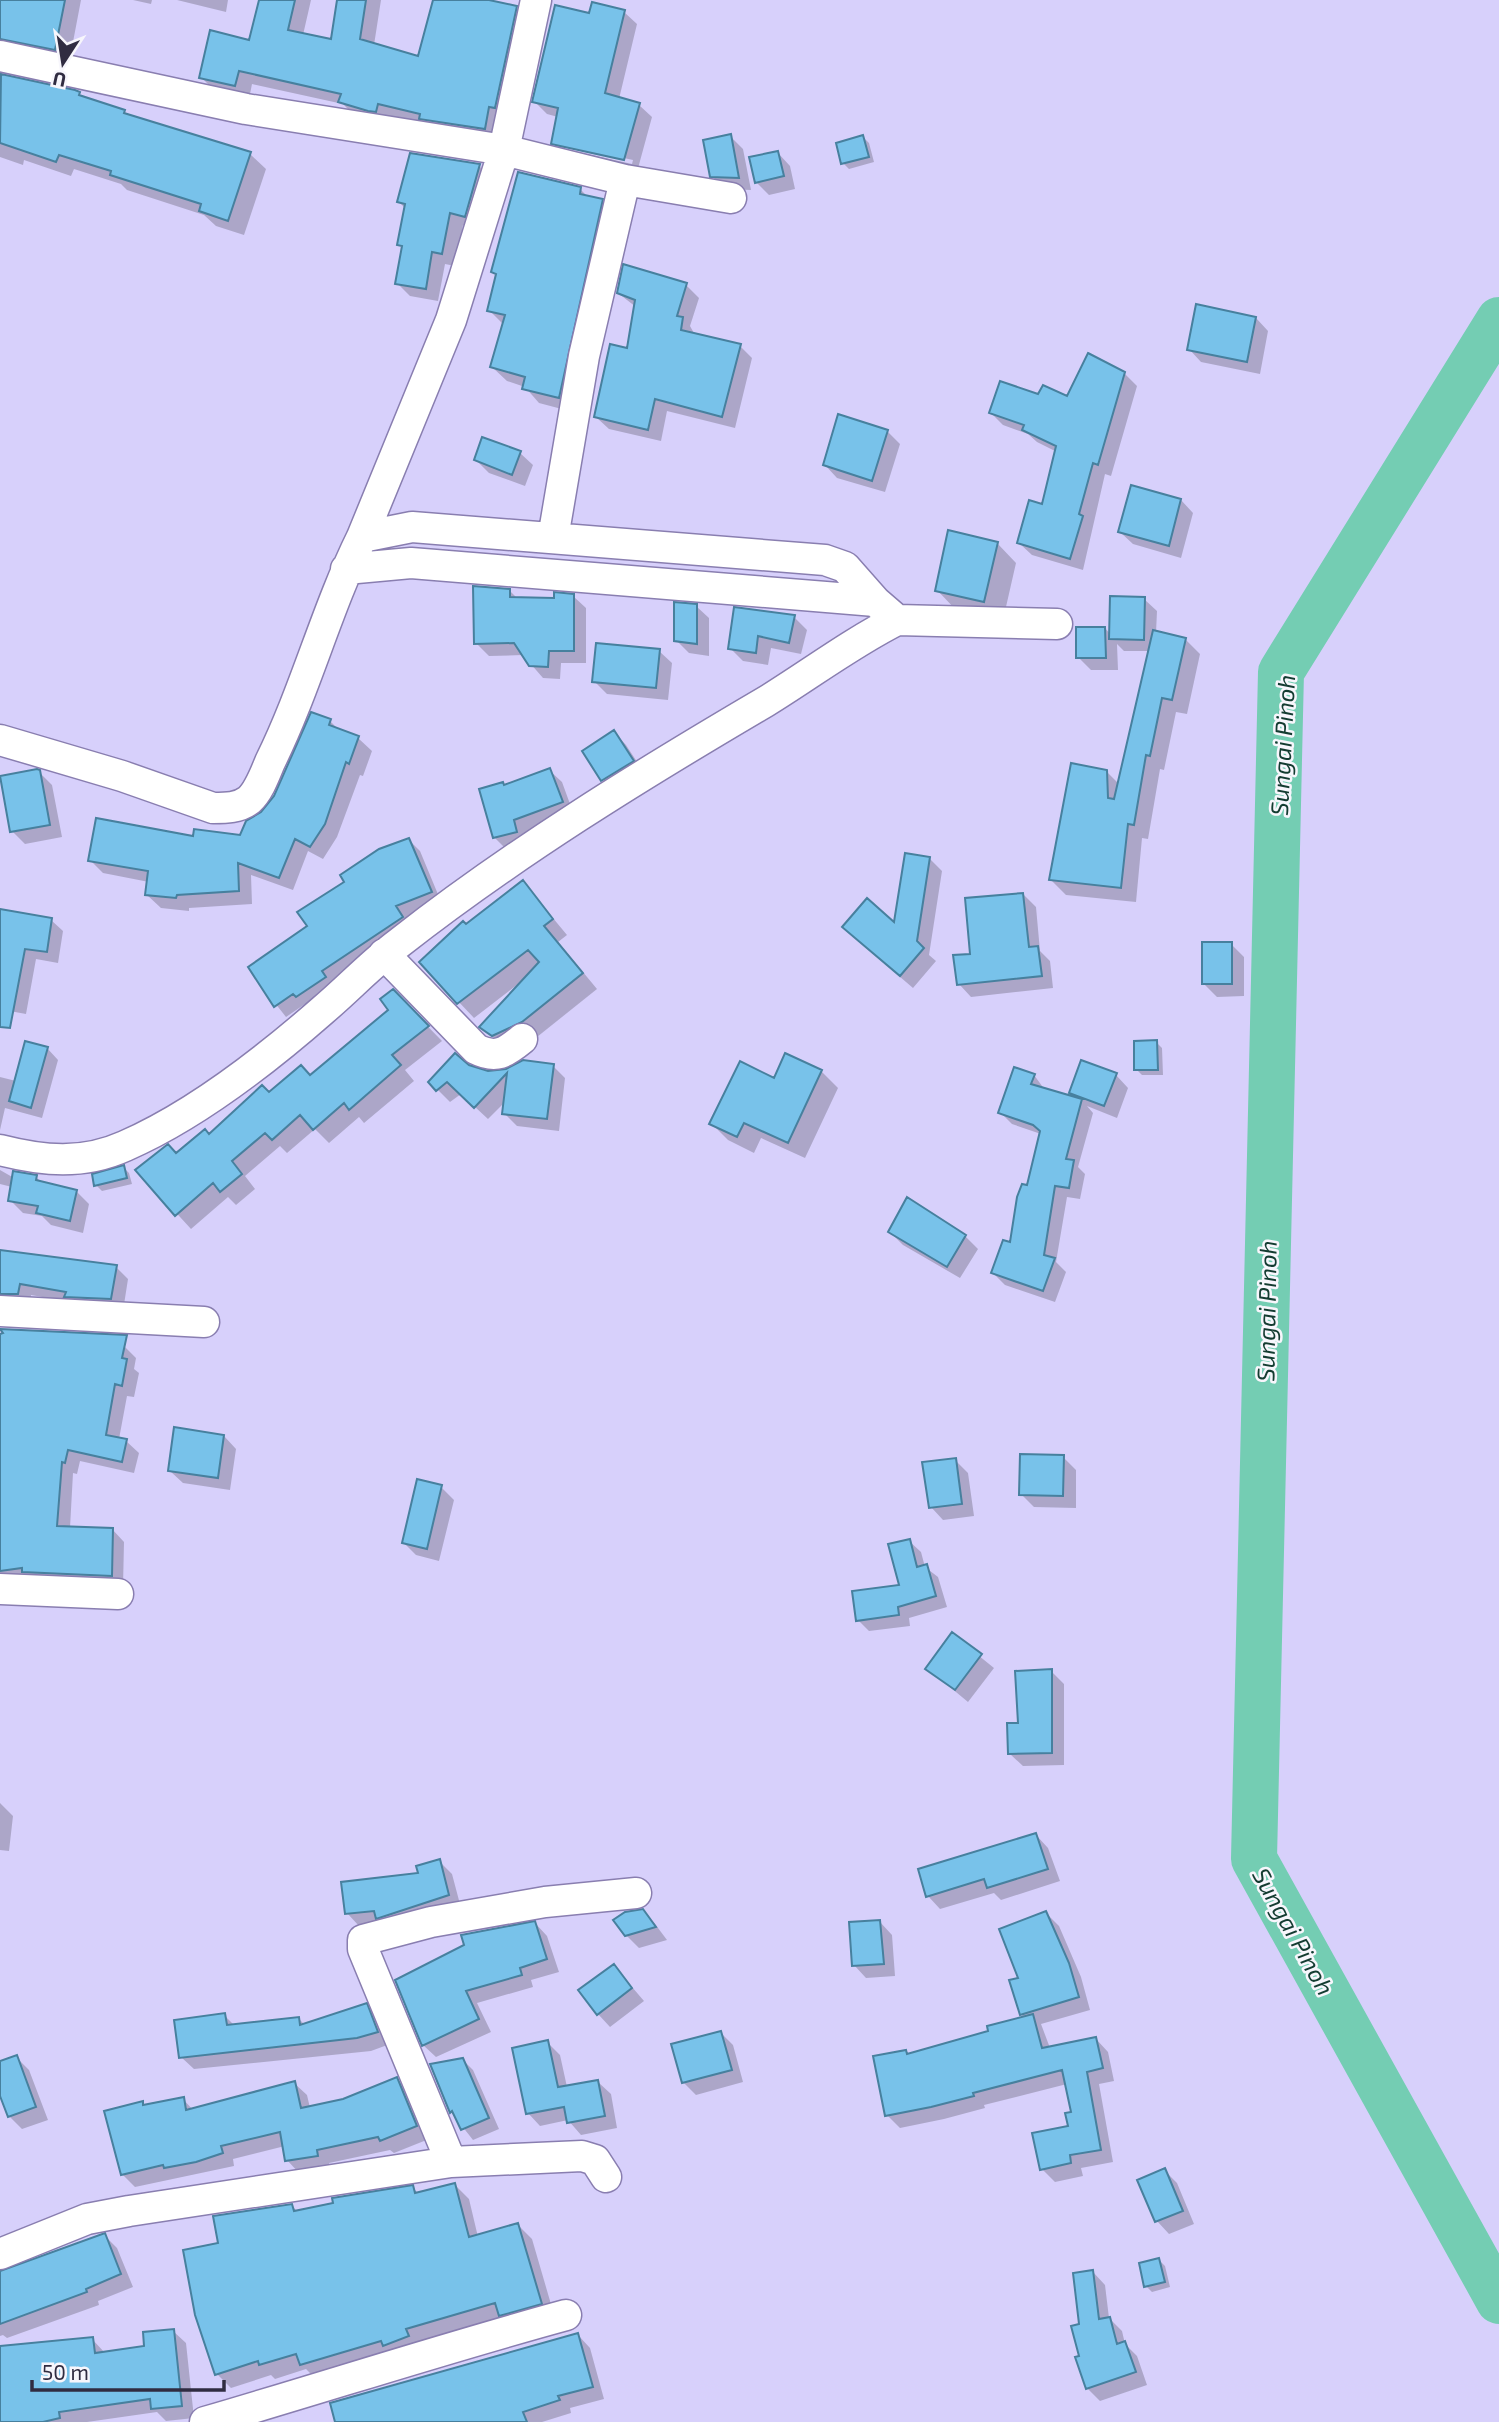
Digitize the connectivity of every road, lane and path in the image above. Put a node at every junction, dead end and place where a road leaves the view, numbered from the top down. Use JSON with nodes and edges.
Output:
{"nodes":[{"id":1,"x":536,"y":0,"type":"edge"},
{"id":2,"x":0,"y":56,"type":"edge"},
{"id":3,"x":504,"y":150,"type":"junction"},
{"id":4,"x":625,"y":180,"type":"junction"},
{"id":5,"x":731,"y":198,"type":"dead end"},
{"id":6,"x":362,"y":537,"type":"junction"},
{"id":7,"x":554,"y":538,"type":"junction"},
{"id":8,"x":346,"y":569,"type":"junction"},
{"id":9,"x":886,"y":611,"type":"junction"},
{"id":10,"x":1057,"y":624,"type":"dead end"},
{"id":11,"x":0,"y":740,"type":"edge"},
{"id":12,"x":384,"y":954,"type":"junction"},
{"id":13,"x":522,"y":1040,"type":"dead end"},
{"id":14,"x":0,"y":1150,"type":"edge"},
{"id":15,"x":0,"y":1311,"type":"edge"},
{"id":16,"x":204,"y":1322,"type":"dead end"},
{"id":17,"x":0,"y":1589,"type":"edge"},
{"id":18,"x":118,"y":1594,"type":"dead end"},
{"id":19,"x":636,"y":1893,"type":"dead end"},
{"id":20,"x":451,"y":2162,"type":"junction"},
{"id":21,"x":606,"y":2177,"type":"dead end"},
{"id":22,"x":0,"y":2254,"type":"edge"},
{"id":23,"x":566,"y":2315,"type":"dead end"},
{"id":24,"x":205,"y":2422,"type":"edge"}],
"edges":[{"from":1,"to":3,"type":"street"},
{"from":2,"to":3,"type":"street"},
{"from":3,"to":4,"type":"street"},
{"from":3,"to":6,"type":"street"},
{"from":4,"to":5,"type":"street"},
{"from":4,"to":7,"type":"street"},
{"from":6,"to":7,"type":"street"},
{"from":6,"to":8,"type":"street"},
{"from":7,"to":9,"type":"street"},
{"from":8,"to":9,"type":"street"},
{"from":8,"to":11,"type":"street"},
{"from":9,"to":10,"type":"street"},
{"from":9,"to":12,"type":"street"},
{"from":12,"to":13,"type":"street"},
{"from":12,"to":14,"type":"street"},
{"from":15,"to":16,"type":"street"},
{"from":17,"to":18,"type":"street"},
{"from":19,"to":20,"type":"street"},
{"from":20,"to":21,"type":"street"},
{"from":20,"to":22,"type":"street"},
{"from":23,"to":24,"type":"street"}]}
